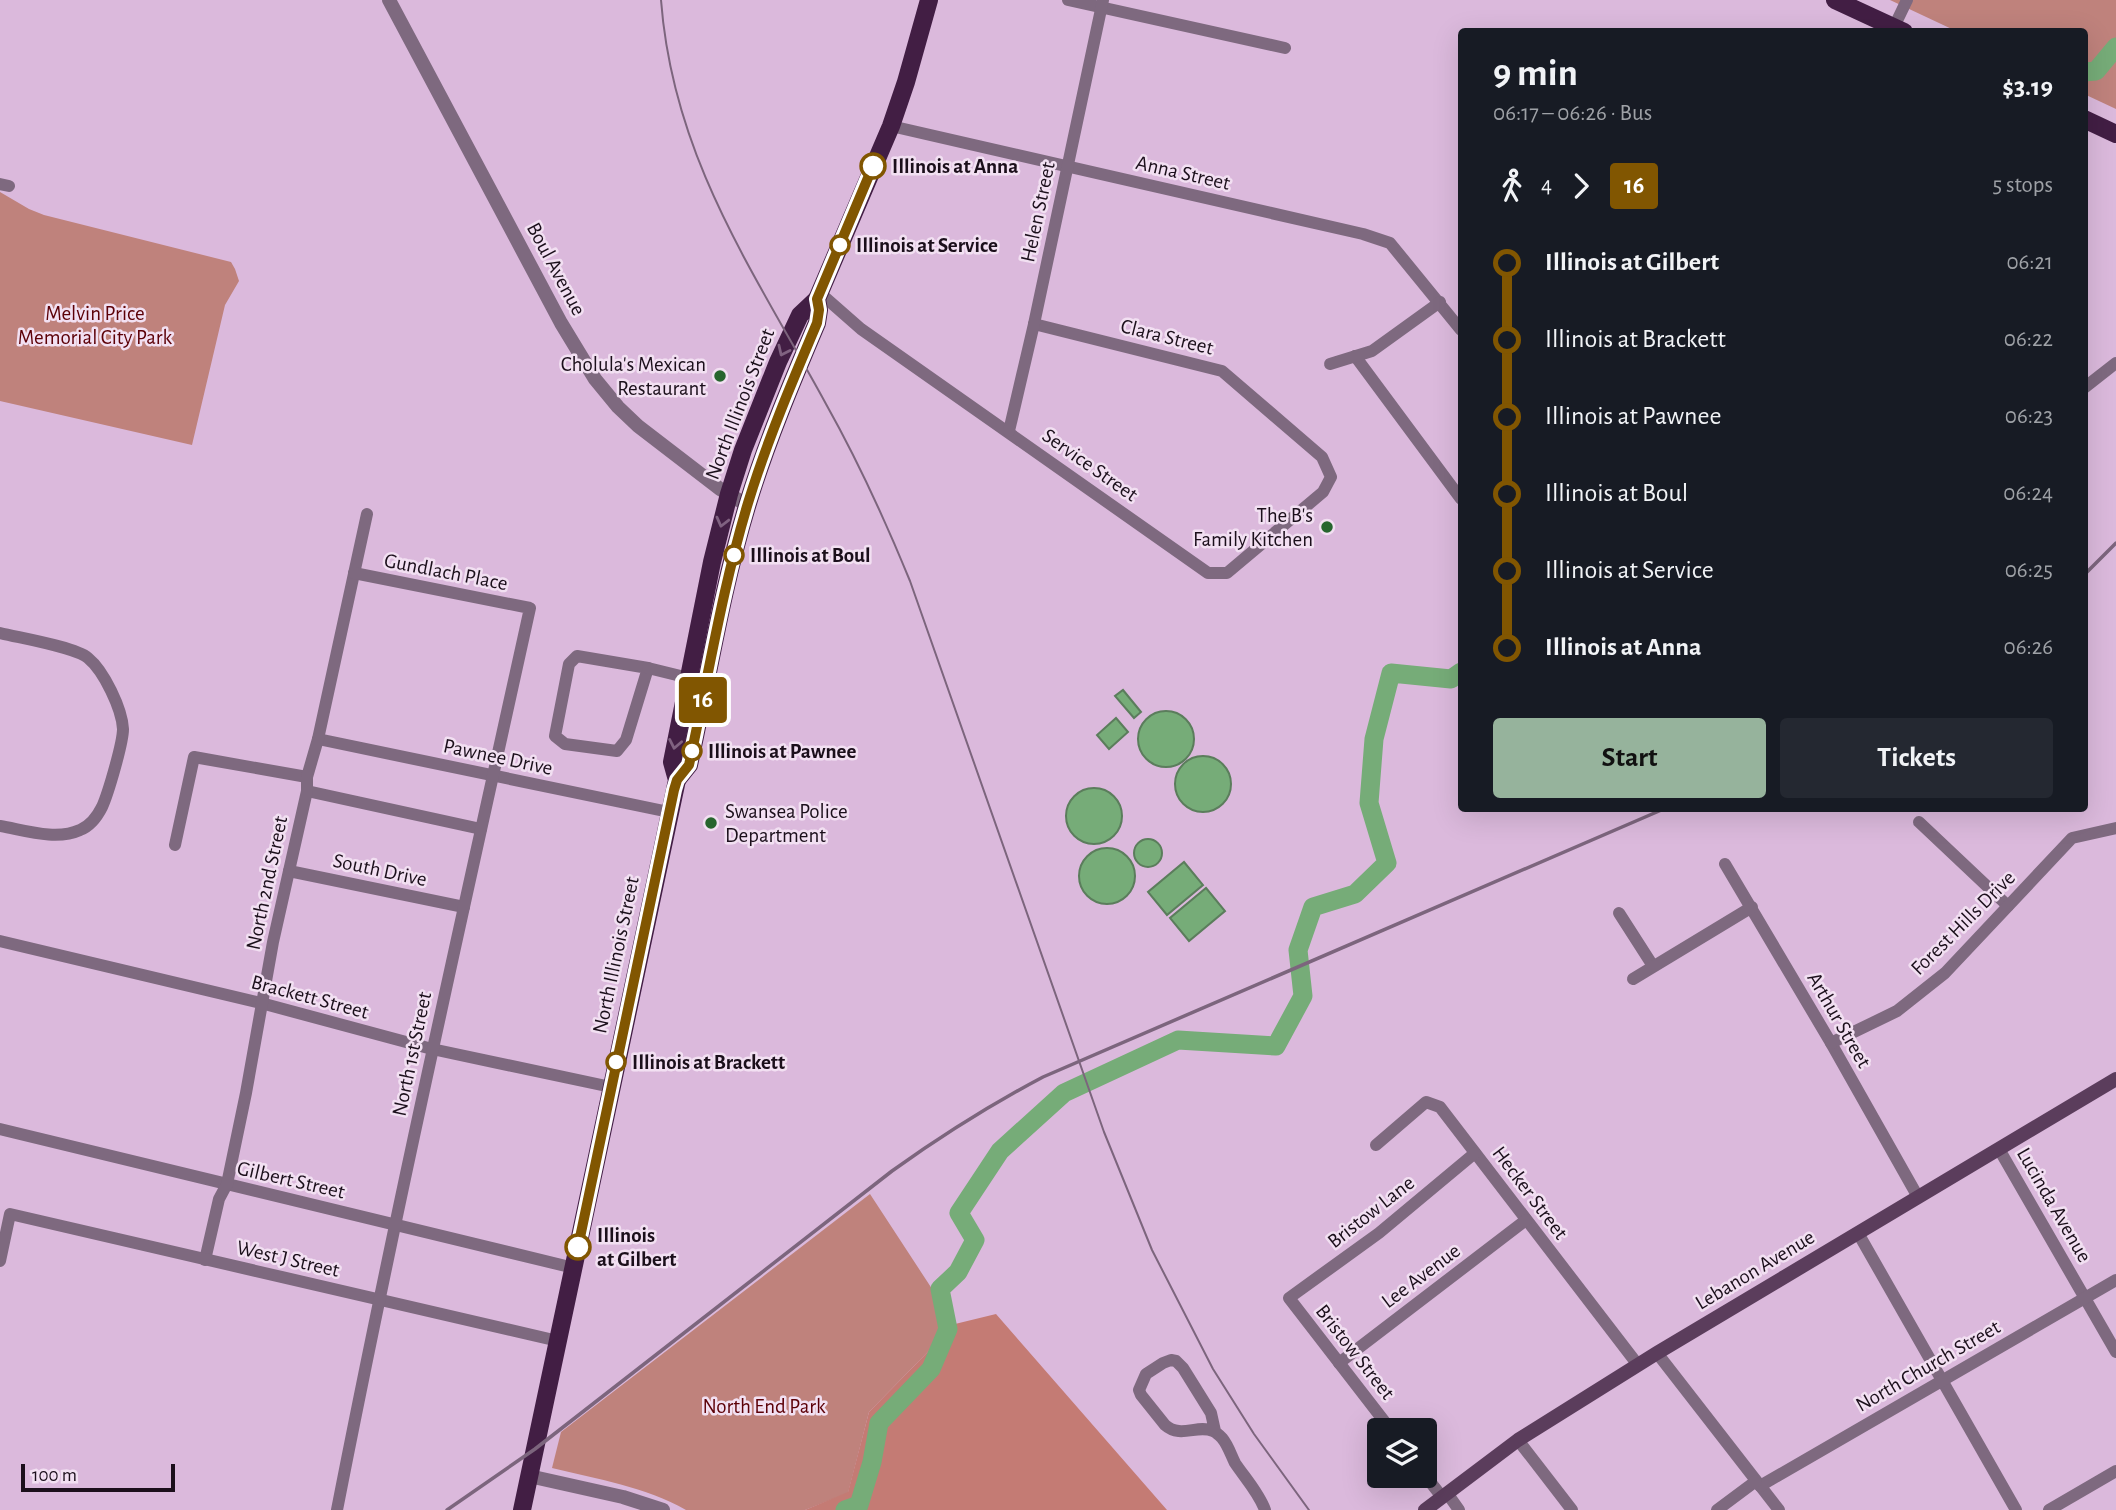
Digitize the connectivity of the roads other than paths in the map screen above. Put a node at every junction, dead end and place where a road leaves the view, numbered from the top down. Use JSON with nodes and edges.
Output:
{"nodes":[{"id":1,"x":390,"y":0,"type":"edge"},
{"id":2,"x":929,"y":0,"type":"edge"},
{"id":3,"x":1068,"y":0,"type":"edge"},
{"id":4,"x":1835,"y":0,"type":"edge"},
{"id":5,"x":1907,"y":0,"type":"edge"},
{"id":6,"x":1102,"y":4,"type":"edge"},
{"id":7,"x":1897,"y":28,"type":"edge"},
{"id":8,"x":1899,"y":28,"type":"edge"},
{"id":9,"x":1285,"y":48,"type":"dead end"},
{"id":10,"x":2088,"y":121,"type":"edge"},
{"id":11,"x":891,"y":126,"type":"junction"},
{"id":12,"x":2116,"y":134,"type":"edge"},
{"id":13,"x":1068,"y":166,"type":"junction"},
{"id":14,"x":818,"y":296,"type":"junction"},
{"id":15,"x":1440,"y":302,"type":"junction"},
{"id":16,"x":1034,"y":324,"type":"junction"},
{"id":17,"x":1458,"y":326,"type":"edge"},
{"id":18,"x":1355,"y":356,"type":"junction"},
{"id":19,"x":1330,"y":363,"type":"dead end"},
{"id":20,"x":2116,"y":363,"type":"edge"},
{"id":21,"x":2088,"y":385,"type":"edge"},
{"id":22,"x":1009,"y":431,"type":"junction"},
{"id":23,"x":1331,"y":477,"type":"joint"},
{"id":24,"x":729,"y":494,"type":"junction"},
{"id":25,"x":1458,"y":495,"type":"edge"},
{"id":26,"x":747,"y":505,"type":"junction"},
{"id":27,"x":367,"y":514,"type":"dead end"},
{"id":28,"x":354,"y":573,"type":"junction"},
{"id":29,"x":530,"y":608,"type":"joint"},
{"id":30,"x":0,"y":633,"type":"edge"},
{"id":31,"x":648,"y":668,"type":"junction"},
{"id":32,"x":688,"y":678,"type":"junction"},
{"id":33,"x":707,"y":682,"type":"junction"},
{"id":34,"x":318,"y":739,"type":"junction"},
{"id":35,"x":493,"y":775,"type":"junction"},
{"id":36,"x":677,"y":780,"type":"junction"},
{"id":37,"x":307,"y":784,"type":"junction"},
{"id":38,"x":669,"y":812,"type":"junction"},
{"id":39,"x":1919,"y":822,"type":"dead end"},
{"id":40,"x":0,"y":826,"type":"edge"},
{"id":41,"x":2116,"y":828,"type":"edge"},
{"id":42,"x":481,"y":830,"type":"junction"},
{"id":43,"x":175,"y":845,"type":"dead end"},
{"id":44,"x":1725,"y":864,"type":"dead end"},
{"id":45,"x":289,"y":871,"type":"junction"},
{"id":46,"x":2008,"y":906,"type":"junction"},
{"id":47,"x":464,"y":907,"type":"junction"},
{"id":48,"x":1752,"y":907,"type":"junction"},
{"id":49,"x":1619,"y":913,"type":"dead end"},
{"id":50,"x":0,"y":941,"type":"edge"},
{"id":51,"x":1653,"y":966,"type":"junction"},
{"id":52,"x":1633,"y":979,"type":"dead end"},
{"id":53,"x":261,"y":1003,"type":"junction"},
{"id":54,"x":1831,"y":1043,"type":"junction"},
{"id":55,"x":432,"y":1049,"type":"junction"},
{"id":56,"x":2116,"y":1079,"type":"edge"},
{"id":57,"x":611,"y":1087,"type":"junction"},
{"id":58,"x":0,"y":1129,"type":"edge"},
{"id":59,"x":1376,"y":1145,"type":"dead end"},
{"id":60,"x":1999,"y":1149,"type":"junction"},
{"id":61,"x":1475,"y":1153,"type":"junction"},
{"id":62,"x":227,"y":1184,"type":"junction"},
{"id":63,"x":1918,"y":1197,"type":"junction"},
{"id":64,"x":1526,"y":1220,"type":"junction"},
{"id":65,"x":396,"y":1224,"type":"junction"},
{"id":66,"x":1858,"y":1233,"type":"junction"},
{"id":67,"x":205,"y":1259,"type":"junction"},
{"id":68,"x":0,"y":1261,"type":"edge"},
{"id":69,"x":573,"y":1268,"type":"junction"},
{"id":70,"x":2116,"y":1280,"type":"edge"},
{"id":71,"x":2084,"y":1297,"type":"junction"},
{"id":72,"x":1289,"y":1298,"type":"joint"},
{"id":73,"x":379,"y":1300,"type":"junction"},
{"id":74,"x":558,"y":1341,"type":"junction"},
{"id":75,"x":2116,"y":1352,"type":"edge"},
{"id":76,"x":1657,"y":1353,"type":"junction"},
{"id":77,"x":1339,"y":1363,"type":"junction"},
{"id":78,"x":1638,"y":1365,"type":"junction"},
{"id":79,"x":1942,"y":1381,"type":"junction"},
{"id":80,"x":1382,"y":1418,"type":"edge"},
{"id":81,"x":1215,"y":1431,"type":"junction"},
{"id":82,"x":1518,"y":1440,"type":"junction"},
{"id":83,"x":2116,"y":1471,"type":"edge"},
{"id":84,"x":530,"y":1476,"type":"junction"},
{"id":85,"x":1758,"y":1484,"type":"junction"},
{"id":86,"x":1437,"y":1487,"type":"edge"},
{"id":87,"x":1445,"y":1495,"type":"junction"},
{"id":88,"x":337,"y":1510,"type":"edge"},
{"id":89,"x":522,"y":1510,"type":"edge"},
{"id":90,"x":663,"y":1510,"type":"edge"},
{"id":91,"x":1265,"y":1510,"type":"edge"},
{"id":92,"x":1425,"y":1510,"type":"edge"},
{"id":93,"x":1460,"y":1510,"type":"edge"},
{"id":94,"x":1572,"y":1510,"type":"edge"},
{"id":95,"x":1717,"y":1510,"type":"edge"},
{"id":96,"x":1779,"y":1510,"type":"edge"},
{"id":97,"x":2016,"y":1510,"type":"edge"},
{"id":98,"x":2049,"y":1510,"type":"edge"}],
"edges":[{"from":1,"to":24,"type":"street","name":"Boul Avenue"},
{"from":2,"to":11,"type":"main road","name":"North Illinois Street"},
{"from":3,"to":6,"type":"street"},
{"from":4,"to":7,"type":"main road"},
{"from":5,"to":8,"type":"street"},
{"from":6,"to":9,"type":"street"},
{"from":6,"to":13,"type":"street","name":"Helen Street"},
{"from":10,"to":12,"type":"main road"},
{"from":11,"to":13,"type":"street","name":"Anna Street"},
{"from":11,"to":14,"type":"main road","name":"North Illinois Street"},
{"from":13,"to":15,"type":"street","name":"Anna Street"},
{"from":13,"to":16,"type":"street","name":"Helen Street"},
{"from":14,"to":22,"type":"street","name":"Service Street"},
{"from":14,"to":24,"type":"main road","name":"North Illinois Street","one_way":true},
{"from":14,"to":26,"type":"main road","name":"North Illinois Street"},
{"from":15,"to":17,"type":"street","name":"Anna Street"},
{"from":15,"to":18,"type":"street"},
{"from":16,"to":22,"type":"street","name":"Helen Street"},
{"from":16,"to":23,"type":"street","name":"Clara Street"},
{"from":18,"to":19,"type":"street"},
{"from":18,"to":25,"type":"street"},
{"from":20,"to":21,"type":"street"},
{"from":22,"to":23,"type":"street","name":"Service Street"},
{"from":24,"to":26,"type":"street","name":"Boul Avenue"},
{"from":24,"to":32,"type":"main road","name":"North Illinois Street","one_way":true},
{"from":26,"to":33,"type":"main road","name":"North Illinois Street"},
{"from":27,"to":28,"type":"street","name":"North 2nd Street"},
{"from":28,"to":29,"type":"street","name":"Gundlach Place"},
{"from":28,"to":34,"type":"street","name":"North 2nd Street"},
{"from":29,"to":35,"type":"street","name":"North 1st Street"},
{"from":30,"to":40,"type":"street"},
{"from":31,"to":31,"type":"street"},
{"from":31,"to":32,"type":"street"},
{"from":32,"to":33,"type":"street"},
{"from":32,"to":36,"type":"main road","name":"North Illinois Street","one_way":true},
{"from":33,"to":36,"type":"main road","name":"North Illinois Street"},
{"from":34,"to":35,"type":"street","name":"Pawnee Drive"},
{"from":34,"to":37,"type":"street","name":"North 2nd Street"},
{"from":35,"to":38,"type":"street","name":"Pawnee Drive"},
{"from":35,"to":42,"type":"street","name":"North 1st Street"},
{"from":36,"to":38,"type":"main road","name":"North Illinois Street"},
{"from":37,"to":42,"type":"street"},
{"from":37,"to":43,"type":"street"},
{"from":37,"to":45,"type":"street","name":"North 2nd Street"},
{"from":38,"to":57,"type":"main road","name":"North Illinois Street"},
{"from":39,"to":46,"type":"street"},
{"from":41,"to":46,"type":"street","name":"Forest Hills Drive"},
{"from":42,"to":47,"type":"street","name":"North 1st Street"},
{"from":44,"to":48,"type":"street","name":"Arthur Street"},
{"from":45,"to":47,"type":"street","name":"South Drive"},
{"from":45,"to":53,"type":"street","name":"North 2nd Street"},
{"from":46,"to":54,"type":"street","name":"Forest Hills Drive"},
{"from":47,"to":55,"type":"street","name":"North 1st Street"},
{"from":48,"to":51,"type":"street"},
{"from":48,"to":54,"type":"street","name":"Arthur Street"},
{"from":49,"to":51,"type":"street"},
{"from":50,"to":53,"type":"street","name":"Brackett Street"},
{"from":51,"to":52,"type":"street"},
{"from":53,"to":55,"type":"street","name":"Brackett Street"},
{"from":53,"to":62,"type":"street","name":"North 2nd Street"},
{"from":54,"to":63,"type":"street","name":"Arthur Street"},
{"from":55,"to":57,"type":"street","name":"Brackett Street"},
{"from":55,"to":65,"type":"street","name":"North 1st Street"},
{"from":56,"to":60,"type":"main road","name":"Lebanon Avenue"},
{"from":57,"to":69,"type":"main road","name":"North Illinois Street"},
{"from":58,"to":62,"type":"street","name":"Gilbert Street"},
{"from":59,"to":61,"type":"street","name":"Hecker Street"},
{"from":60,"to":63,"type":"main road","name":"Lebanon Avenue"},
{"from":60,"to":71,"type":"street","name":"Lucinda Avenue"},
{"from":61,"to":64,"type":"street","name":"Hecker Street"},
{"from":61,"to":72,"type":"street","name":"Bristow Lane"},
{"from":62,"to":65,"type":"street","name":"Gilbert Street"},
{"from":62,"to":67,"type":"street","name":"North 2nd Street"},
{"from":63,"to":66,"type":"main road","name":"Lebanon Avenue"},
{"from":64,"to":77,"type":"street","name":"Lee Avenue"},
{"from":64,"to":78,"type":"street","name":"Hecker Street"},
{"from":65,"to":69,"type":"street","name":"Gilbert Street"},
{"from":65,"to":73,"type":"street","name":"North 1st Street"},
{"from":66,"to":76,"type":"main road","name":"Lebanon Avenue"},
{"from":66,"to":79,"type":"street"},
{"from":67,"to":68,"type":"street","name":"West J Street"},
{"from":67,"to":73,"type":"street","name":"West J Street"},
{"from":69,"to":74,"type":"main road","name":"North Illinois Street"},
{"from":70,"to":71,"type":"street","name":"North Church Street"},
{"from":71,"to":75,"type":"street","name":"Lucinda Avenue"},
{"from":71,"to":79,"type":"street","name":"North Church Street"},
{"from":72,"to":77,"type":"street","name":"Bristow Street"},
{"from":73,"to":74,"type":"street","name":"West J Street"},
{"from":73,"to":88,"type":"street","name":"North 1st Street"},
{"from":74,"to":84,"type":"main road","name":"North Illinois Street"},
{"from":76,"to":78,"type":"main road","name":"Lebanon Avenue"},
{"from":76,"to":85,"type":"street"},
{"from":77,"to":80,"type":"street","name":"Bristow Street"},
{"from":78,"to":82,"type":"main road","name":"Lebanon Avenue"},
{"from":79,"to":85,"type":"street","name":"North Church Street"},
{"from":79,"to":97,"type":"street"},
{"from":81,"to":81,"type":"street"},
{"from":81,"to":91,"type":"street"},
{"from":82,"to":87,"type":"main road","name":"Lebanon Avenue"},
{"from":82,"to":94,"type":"street"},
{"from":83,"to":98,"type":"street"},
{"from":84,"to":89,"type":"main road","name":"North Illinois Street"},
{"from":84,"to":90,"type":"street"},
{"from":85,"to":95,"type":"street","name":"North Church Street"},
{"from":85,"to":96,"type":"street"},
{"from":86,"to":87,"type":"street"},
{"from":87,"to":92,"type":"main road","name":"Lebanon Avenue"},
{"from":87,"to":93,"type":"street"}]}
